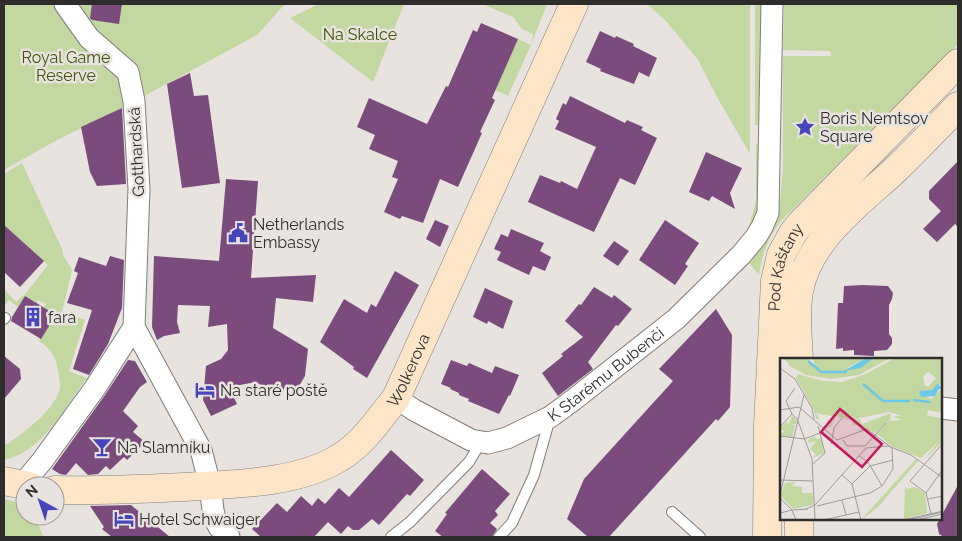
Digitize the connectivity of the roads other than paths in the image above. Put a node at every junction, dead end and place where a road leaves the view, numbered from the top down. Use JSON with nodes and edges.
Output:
{"nodes":[{"id":1,"x":65,"y":4,"type":"edge"},
{"id":2,"x":574,"y":4,"type":"edge"},
{"id":3,"x":772,"y":4,"type":"edge"},
{"id":4,"x":958,"y":63,"type":"edge"},
{"id":5,"x":958,"y":106,"type":"edge"},
{"id":6,"x":134,"y":327,"type":"junction"},
{"id":7,"x":798,"y":358,"type":"edge"},
{"id":8,"x":396,"y":398,"type":"junction"},
{"id":9,"x":942,"y":408,"type":"edge"},
{"id":10,"x":958,"y":410,"type":"edge"},
{"id":11,"x":550,"y":417,"type":"junction"},
{"id":12,"x":774,"y":425,"type":"edge"},
{"id":13,"x":481,"y":442,"type":"junction"},
{"id":14,"x":25,"y":476,"type":"edge"},
{"id":15,"x":210,"y":485,"type":"junction"},
{"id":16,"x":65,"y":490,"type":"edge"},
{"id":17,"x":672,"y":512,"type":"dead end"},
{"id":18,"x":799,"y":521,"type":"edge"},
{"id":19,"x":228,"y":537,"type":"edge"},
{"id":20,"x":391,"y":537,"type":"edge"},
{"id":21,"x":499,"y":537,"type":"edge"},
{"id":22,"x":700,"y":537,"type":"edge"},
{"id":23,"x":767,"y":537,"type":"edge"},
{"id":24,"x":799,"y":537,"type":"edge"}],
"edges":[{"from":1,"to":6,"type":"street","name":"Gotthardská"},
{"from":2,"to":8,"type":"main road","name":"Wolkerova"},
{"from":3,"to":11,"type":"street","name":"K Starému Bubenči"},
{"from":4,"to":12,"type":"main road","name":"Pod Kaštany"},
{"from":5,"to":7,"type":"main road","name":"Pod Kaštany"},
{"from":6,"to":14,"type":"street"},
{"from":6,"to":15,"type":"street"},
{"from":8,"to":13,"type":"street","name":"K Starému Bubenči"},
{"from":8,"to":15,"type":"main road","name":"Wolkerova"},
{"from":9,"to":10,"type":"street"},
{"from":11,"to":13,"type":"street","name":"K Starému Bubenči"},
{"from":11,"to":21,"type":"lane"},
{"from":12,"to":23,"type":"main road","name":"Pod Kaštany"},
{"from":13,"to":20,"type":"lane"},
{"from":15,"to":16,"type":"main road","name":"Wolkerova"},
{"from":15,"to":19,"type":"street"},
{"from":17,"to":22,"type":"lane"},
{"from":18,"to":24,"type":"main road"}]}
